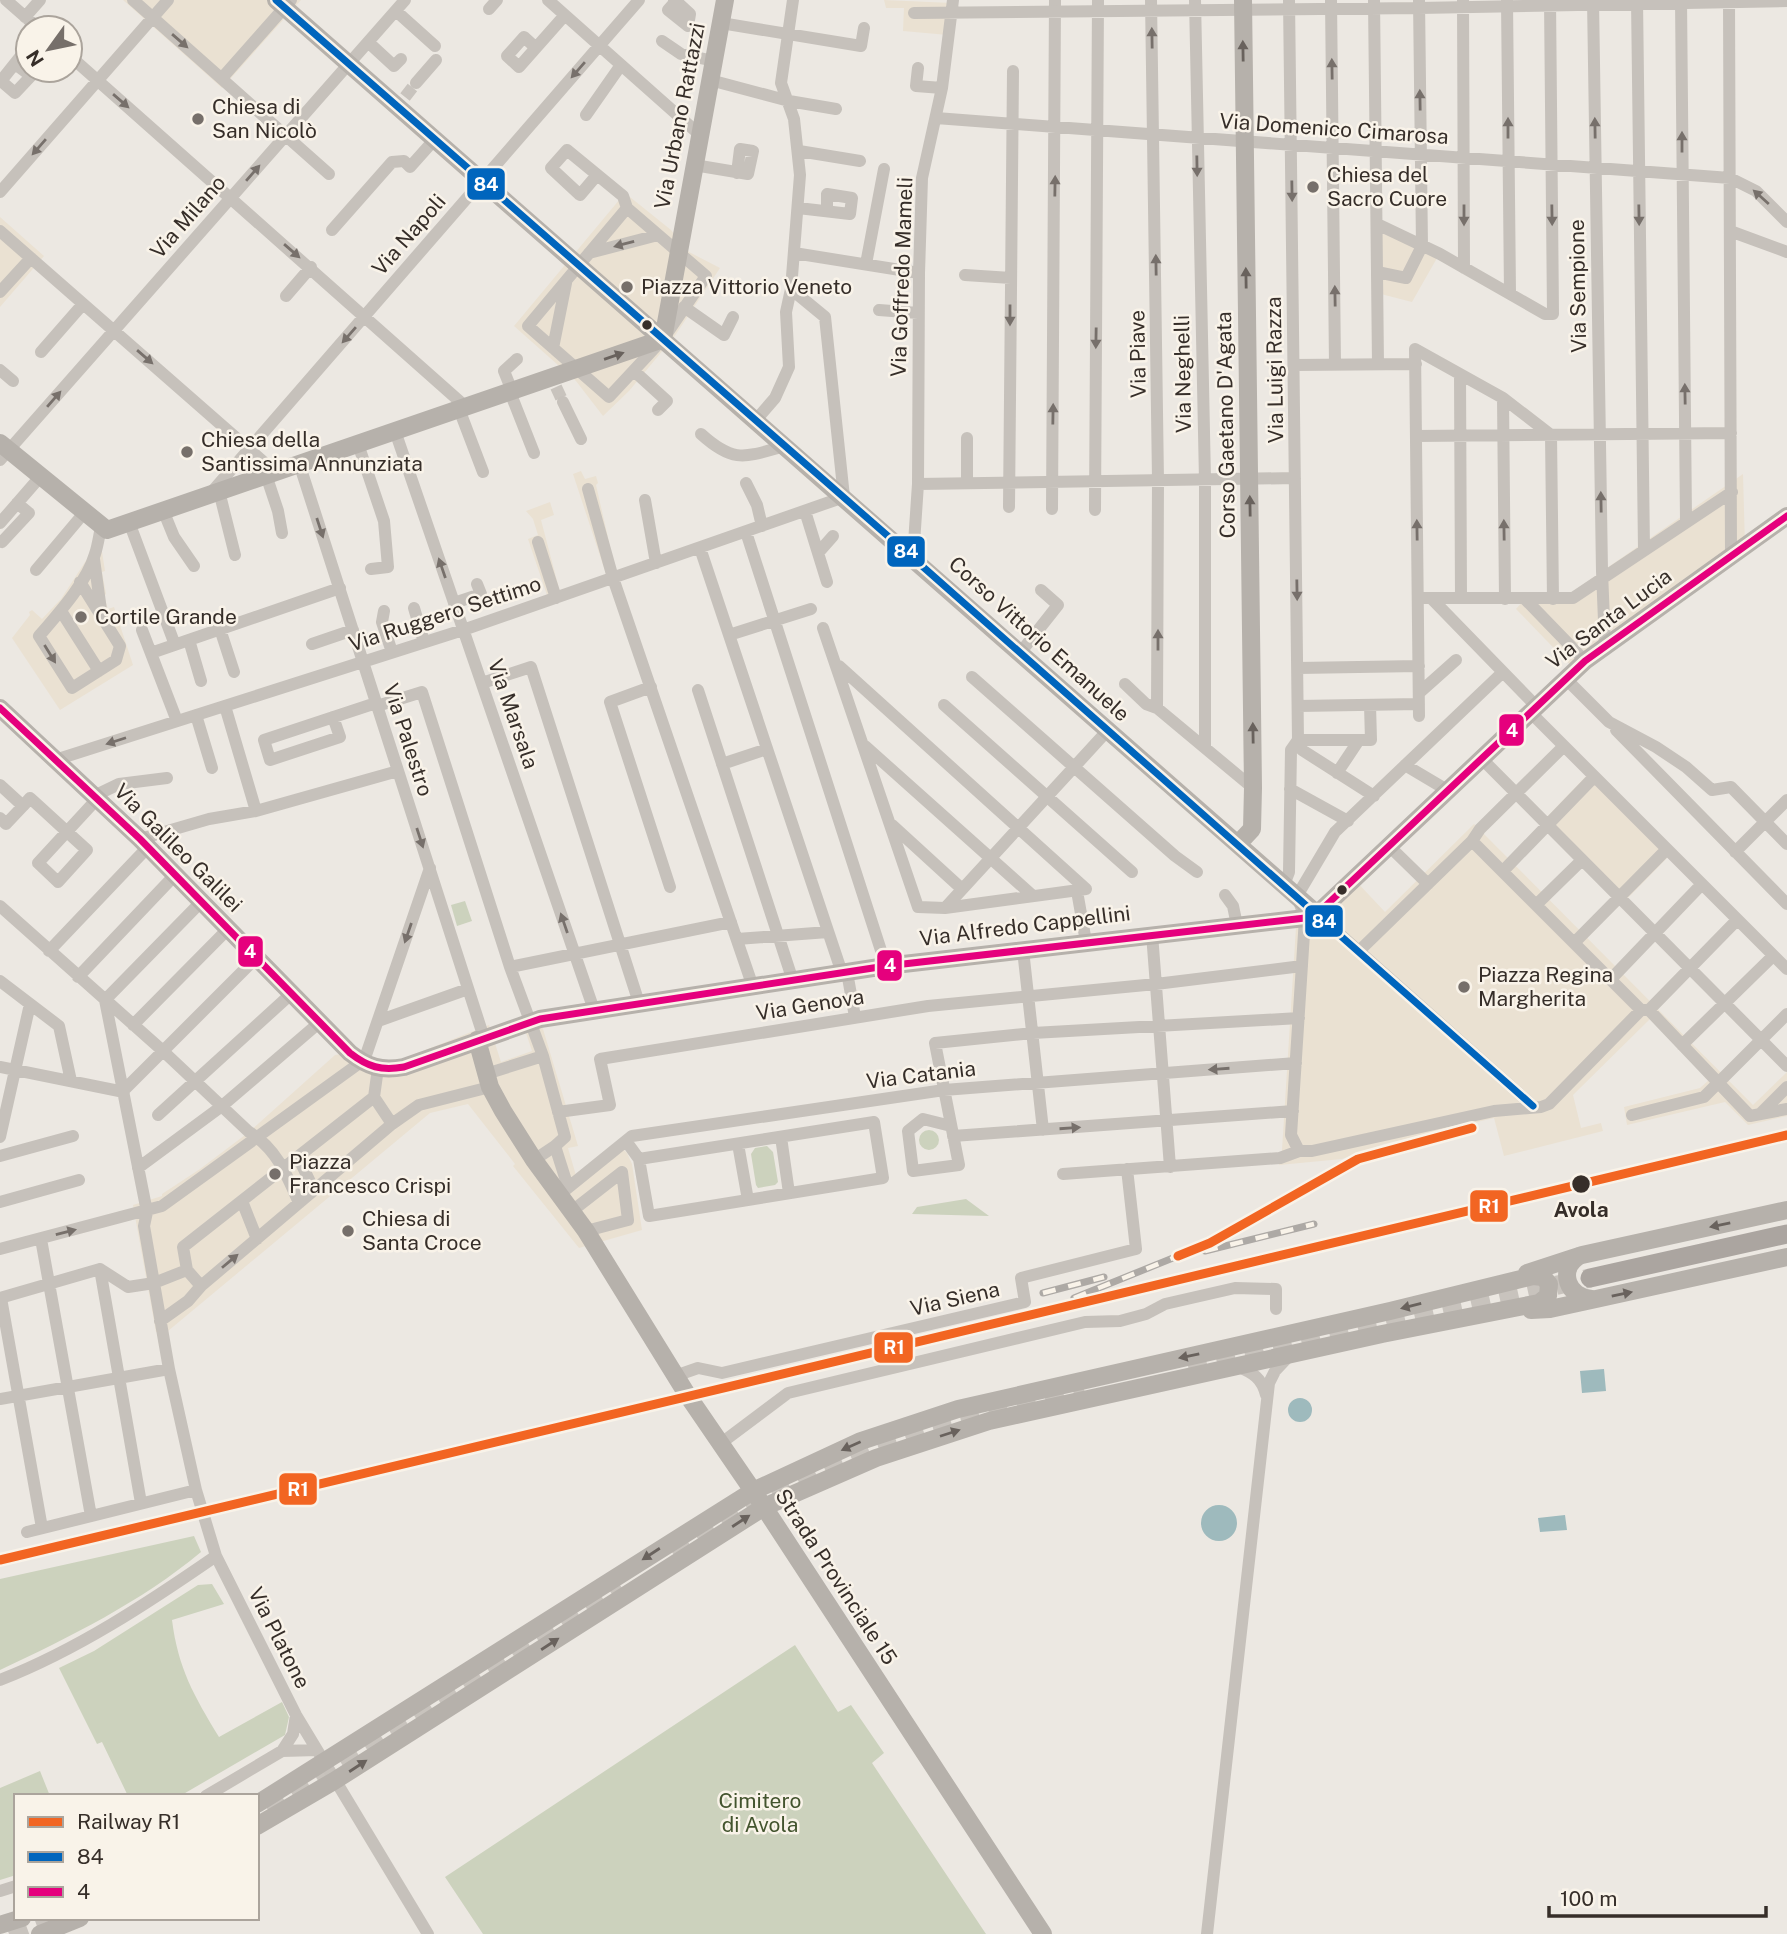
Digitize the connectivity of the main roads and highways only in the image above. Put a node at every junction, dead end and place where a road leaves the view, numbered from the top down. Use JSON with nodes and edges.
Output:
{"nodes":[{"id":1,"x":1787,"y":1234,"type":"edge"},
{"id":2,"x":1590,"y":1278,"type":"tunnel mouth"}],
"edges":[{"from":1,"to":2,"type":"main road"}]}
